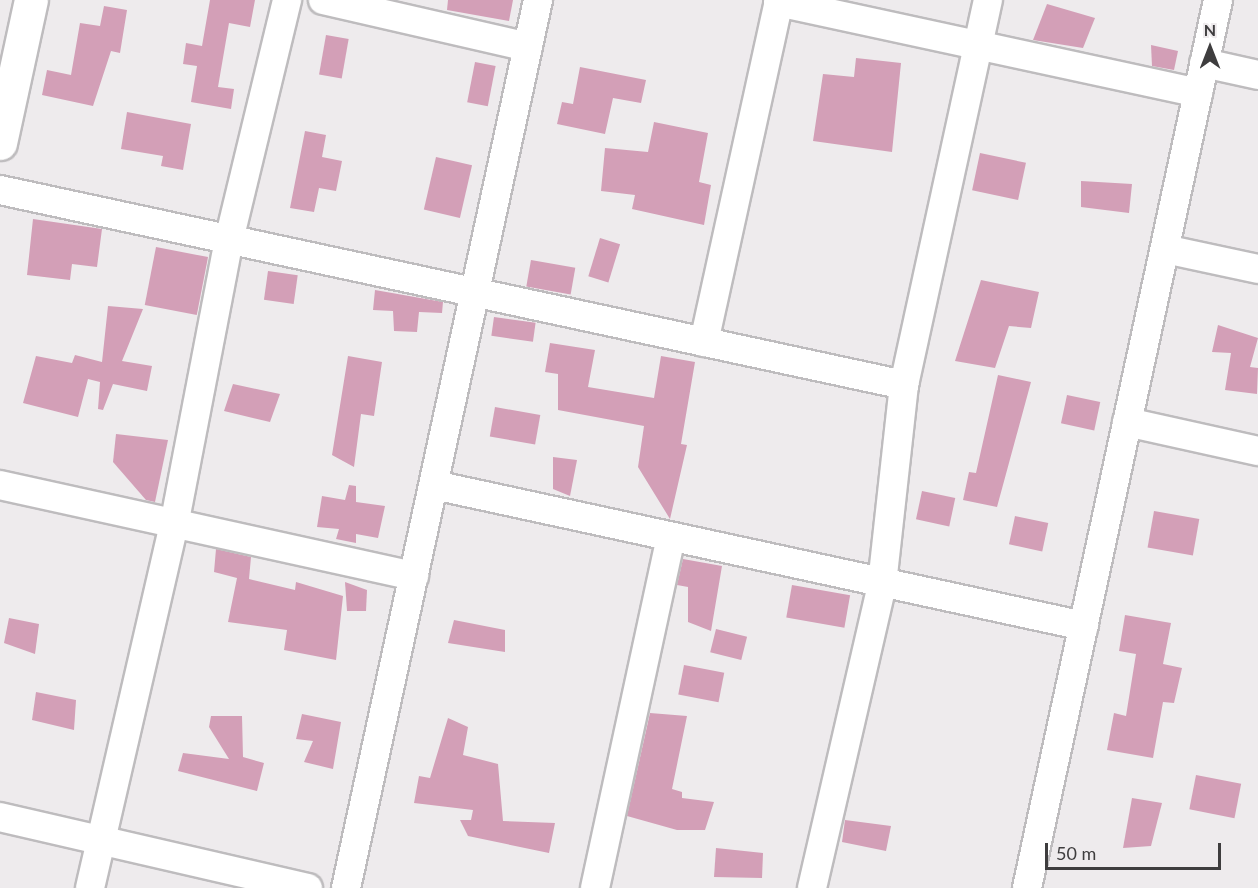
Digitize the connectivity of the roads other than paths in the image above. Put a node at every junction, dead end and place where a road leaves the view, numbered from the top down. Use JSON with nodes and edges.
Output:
{"nodes":[{"id":1,"x":31,"y":0,"type":"edge"},
{"id":2,"x":287,"y":0,"type":"edge"},
{"id":3,"x":323,"y":0,"type":"edge"},
{"id":4,"x":538,"y":0,"type":"edge"},
{"id":5,"x":988,"y":0,"type":"edge"},
{"id":6,"x":1218,"y":0,"type":"edge"},
{"id":7,"x":778,"y":1,"type":"edge"},
{"id":8,"x":978,"y":46,"type":"junction"},
{"id":9,"x":528,"y":47,"type":"junction"},
{"id":10,"x":1204,"y":63,"type":"junction"},
{"id":11,"x":1258,"y":75,"type":"edge"},
{"id":12,"x":1198,"y":93,"type":"junction"},
{"id":13,"x":0,"y":143,"type":"edge"},
{"id":14,"x":0,"y":190,"type":"edge"},
{"id":15,"x":229,"y":240,"type":"junction"},
{"id":16,"x":1165,"y":249,"type":"junction"},
{"id":17,"x":1258,"y":269,"type":"edge"},
{"id":18,"x":475,"y":293,"type":"junction"},
{"id":19,"x":704,"y":342,"type":"junction"},
{"id":20,"x":904,"y":386,"type":"junction"},
{"id":21,"x":1127,"y":422,"type":"junction"},
{"id":22,"x":1258,"y":451,"type":"edge"},
{"id":23,"x":0,"y":484,"type":"edge"},
{"id":24,"x":434,"y":485,"type":"junction"},
{"id":25,"x":175,"y":520,"type":"junction"},
{"id":26,"x":671,"y":537,"type":"junction"},
{"id":27,"x":414,"y":576,"type":"junction"},
{"id":28,"x":882,"y":584,"type":"junction"},
{"id":29,"x":1084,"y":626,"type":"junction"},
{"id":30,"x":0,"y":817,"type":"edge"},
{"id":31,"x":97,"y":841,"type":"junction"},
{"id":32,"x":90,"y":888,"type":"edge"},
{"id":33,"x":308,"y":888,"type":"edge"},
{"id":34,"x":346,"y":888,"type":"edge"},
{"id":35,"x":595,"y":888,"type":"edge"},
{"id":36,"x":812,"y":888,"type":"edge"},
{"id":37,"x":1027,"y":888,"type":"edge"}],
"edges":[{"from":1,"to":13,"type":"main road"},
{"from":2,"to":15,"type":"street"},
{"from":3,"to":9,"type":"street"},
{"from":4,"to":9,"type":"street"},
{"from":5,"to":8,"type":"street"},
{"from":6,"to":10,"type":"street"},
{"from":7,"to":8,"type":"street"},
{"from":7,"to":19,"type":"street"},
{"from":8,"to":12,"type":"street"},
{"from":8,"to":20,"type":"street"},
{"from":9,"to":18,"type":"street"},
{"from":10,"to":11,"type":"street"},
{"from":10,"to":12,"type":"street"},
{"from":12,"to":16,"type":"street"},
{"from":14,"to":15,"type":"street"},
{"from":15,"to":18,"type":"street"},
{"from":15,"to":25,"type":"street"},
{"from":16,"to":17,"type":"street"},
{"from":16,"to":21,"type":"street"},
{"from":18,"to":19,"type":"street"},
{"from":18,"to":24,"type":"street"},
{"from":19,"to":20,"type":"street"},
{"from":20,"to":28,"type":"street"},
{"from":21,"to":22,"type":"street"},
{"from":21,"to":29,"type":"street"},
{"from":23,"to":25,"type":"street"},
{"from":24,"to":26,"type":"street"},
{"from":24,"to":27,"type":"street"},
{"from":25,"to":27,"type":"street"},
{"from":25,"to":31,"type":"street"},
{"from":26,"to":28,"type":"street"},
{"from":26,"to":35,"type":"street"},
{"from":27,"to":34,"type":"street"},
{"from":28,"to":29,"type":"street"},
{"from":28,"to":36,"type":"street"},
{"from":29,"to":37,"type":"street"},
{"from":30,"to":31,"type":"street"},
{"from":31,"to":32,"type":"street"},
{"from":31,"to":33,"type":"street"}]}
